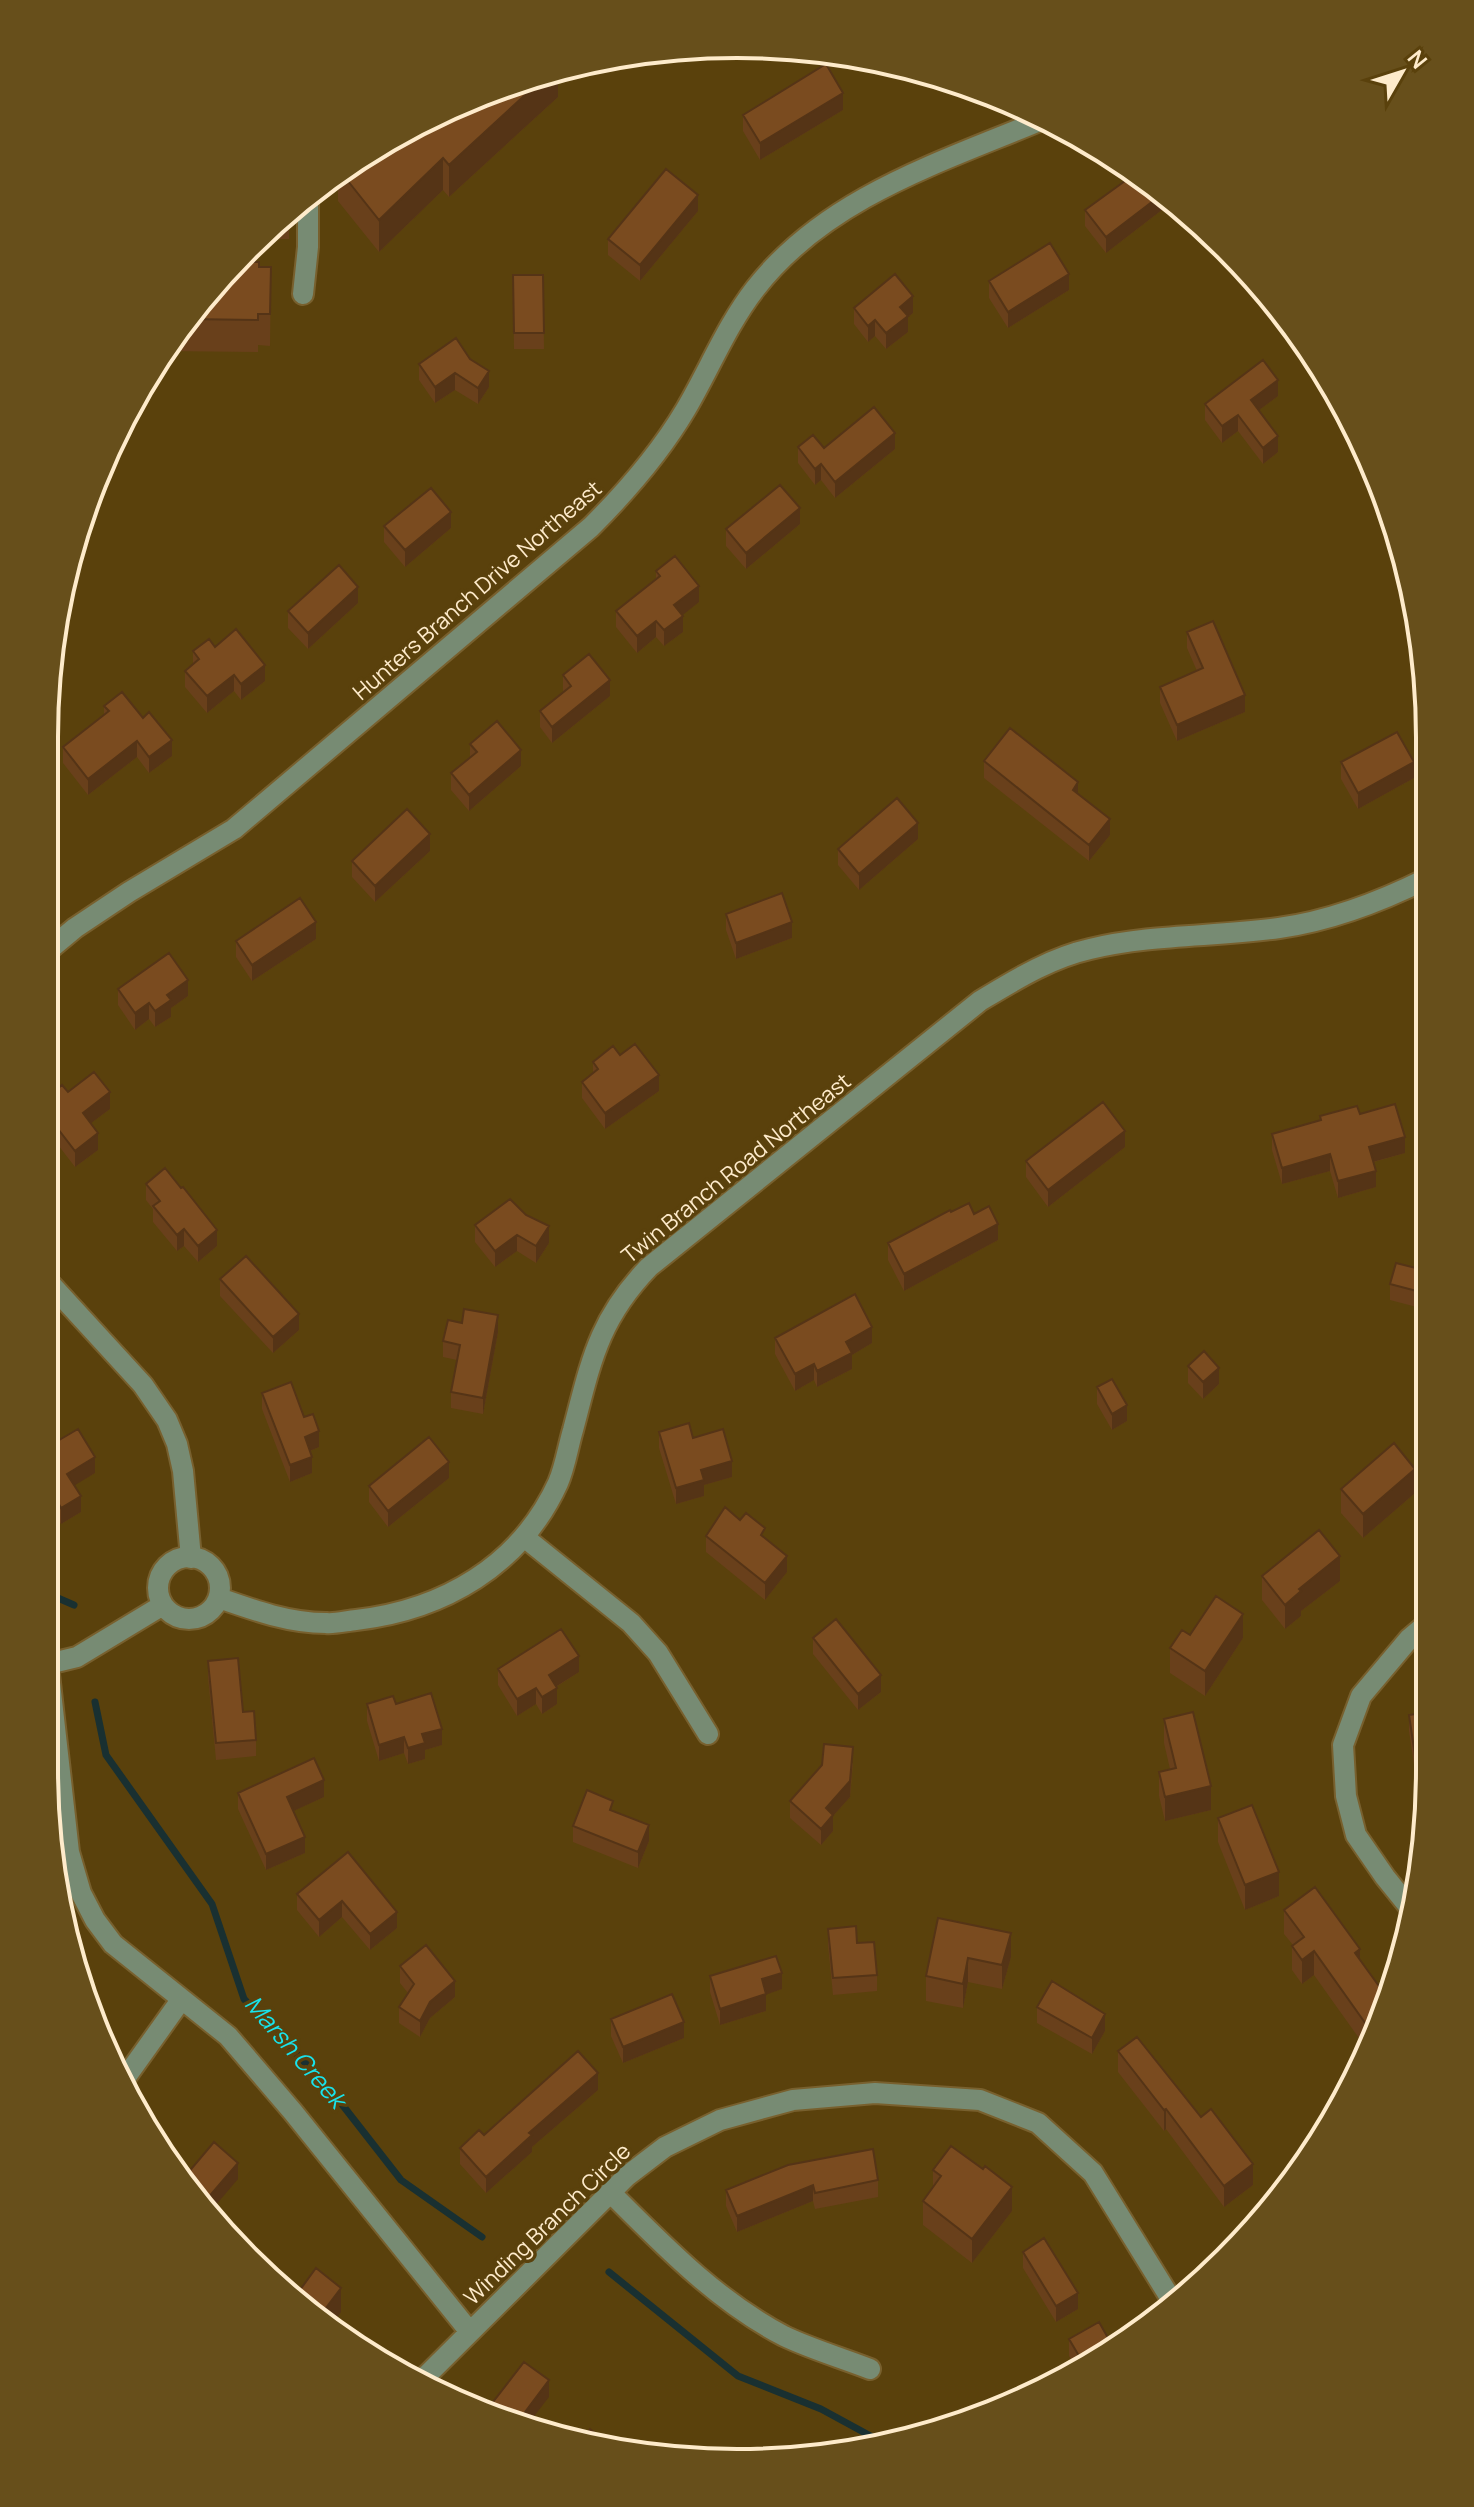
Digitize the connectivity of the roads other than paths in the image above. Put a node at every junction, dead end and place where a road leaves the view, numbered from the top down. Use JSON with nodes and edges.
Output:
{"nodes":[{"id":1,"x":1030,"y":125,"type":"edge"},
{"id":2,"x":308,"y":211,"type":"edge"},
{"id":3,"x":303,"y":294,"type":"dead end"},
{"id":4,"x":1416,"y":884,"type":"edge"},
{"id":5,"x":58,"y":942,"type":"edge"},
{"id":6,"x":58,"y":1292,"type":"edge"},
{"id":7,"x":524,"y":1537,"type":"junction"},
{"id":8,"x":191,"y":1558,"type":"junction"},
{"id":9,"x":219,"y":1598,"type":"junction"},
{"id":10,"x":163,"y":1605,"type":"junction"},
{"id":11,"x":1416,"y":1633,"type":"edge"},
{"id":12,"x":58,"y":1662,"type":"edge"},
{"id":13,"x":708,"y":1734,"type":"dead end"},
{"id":14,"x":58,"y":1763,"type":"edge"},
{"id":15,"x":1403,"y":1900,"type":"edge"},
{"id":16,"x":181,"y":2000,"type":"junction"},
{"id":17,"x":129,"y":2072,"type":"edge"},
{"id":18,"x":610,"y":2192,"type":"junction"},
{"id":19,"x":1168,"y":2294,"type":"edge"},
{"id":20,"x":470,"y":2332,"type":"junction"},
{"id":21,"x":870,"y":2369,"type":"dead end"},
{"id":22,"x":428,"y":2374,"type":"edge"}],
"edges":[{"from":1,"to":5,"type":"street","name":"Hunters Branch Drive Northeast"},
{"from":2,"to":3,"type":"street"},
{"from":4,"to":7,"type":"street","name":"Twin Branch Road Northeast"},
{"from":6,"to":8,"type":"street"},
{"from":7,"to":9,"type":"street","name":"Twin Branch Road Northeast"},
{"from":7,"to":13,"type":"street"},
{"from":8,"to":9,"type":"street"},
{"from":8,"to":10,"type":"street"},
{"from":9,"to":10,"type":"street"},
{"from":10,"to":12,"type":"street"},
{"from":11,"to":15,"type":"street"},
{"from":14,"to":16,"type":"street","name":"Winding Branch Circle"},
{"from":16,"to":17,"type":"street"},
{"from":16,"to":20,"type":"street","name":"Winding Branch Circle"},
{"from":18,"to":19,"type":"street","name":"Winding Branch Circle"},
{"from":18,"to":20,"type":"street","name":"Winding Branch Circle"},
{"from":18,"to":21,"type":"street"},
{"from":20,"to":22,"type":"street","name":"Winding Branch Circle"}]}
